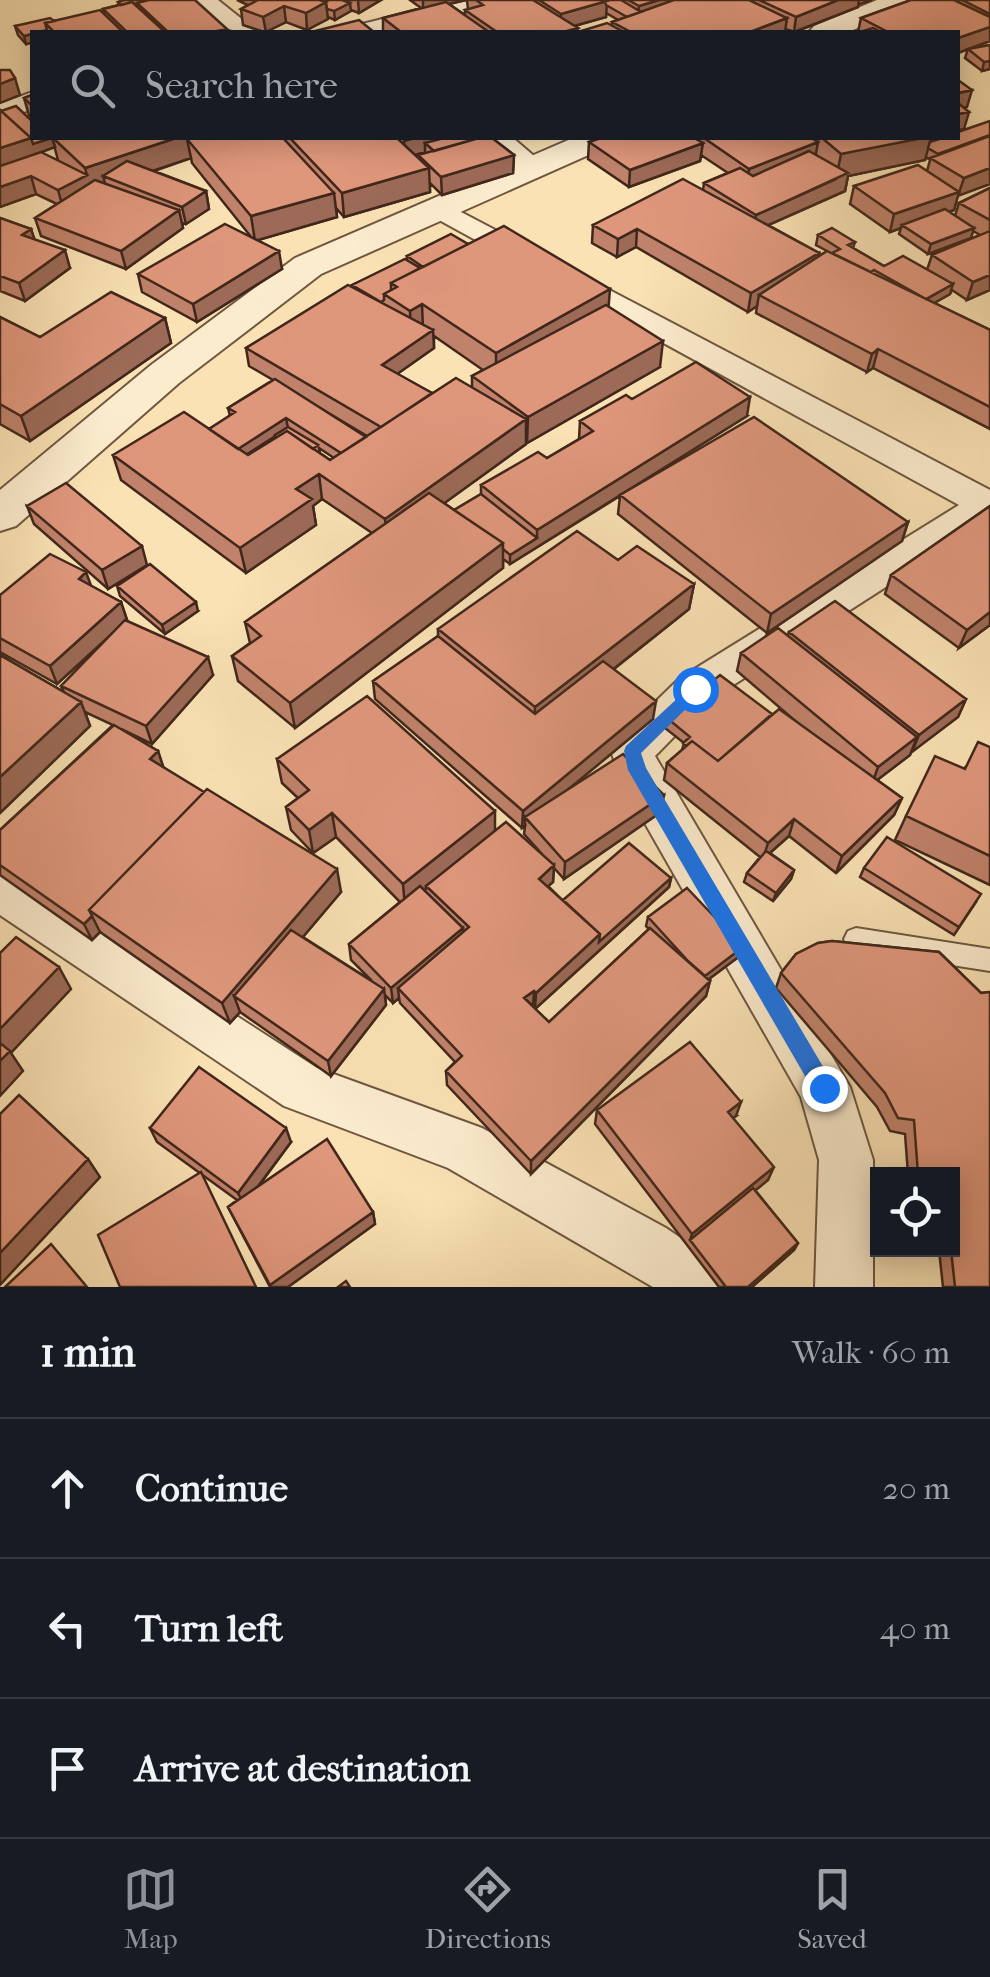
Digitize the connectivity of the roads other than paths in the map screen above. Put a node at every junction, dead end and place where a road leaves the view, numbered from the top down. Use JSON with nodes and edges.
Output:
{"nodes":[{"id":1,"x":205,"y":0,"type":"edge"},
{"id":2,"x":488,"y":0,"type":"edge"},
{"id":3,"x":902,"y":0,"type":"edge"},
{"id":4,"x":243,"y":30,"type":"edge"},
{"id":5,"x":372,"y":30,"type":"edge"},
{"id":6,"x":829,"y":30,"type":"edge"},
{"id":7,"x":30,"y":101,"type":"edge"},
{"id":8,"x":0,"y":112,"type":"edge"},
{"id":9,"x":500,"y":140,"type":"edge"},
{"id":10,"x":595,"y":140,"type":"edge"},
{"id":11,"x":534,"y":168,"type":"junction"},
{"id":12,"x":440,"y":209,"type":"junction"},
{"id":13,"x":6,"y":502,"type":"edge"},
{"id":14,"x":989,"y":505,"type":"edge"},
{"id":15,"x":0,"y":889,"type":"edge"},
{"id":16,"x":856,"y":939,"type":"edge"},
{"id":17,"x":990,"y":960,"type":"edge"},
{"id":18,"x":702,"y":1287,"type":"edge"},
{"id":19,"x":844,"y":1287,"type":"edge"}],
"edges":[{"from":1,"to":4,"type":"street"},
{"from":2,"to":5,"type":"street"},
{"from":3,"to":6,"type":"street"},
{"from":7,"to":8,"type":"street"},
{"from":9,"to":11,"type":"street"},
{"from":10,"to":11,"type":"street"},
{"from":11,"to":12,"type":"street"},
{"from":12,"to":13,"type":"street"},
{"from":12,"to":14,"type":"street"},
{"from":14,"to":19,"type":"street"},
{"from":15,"to":18,"type":"street"},
{"from":16,"to":17,"type":"lane"}]}
